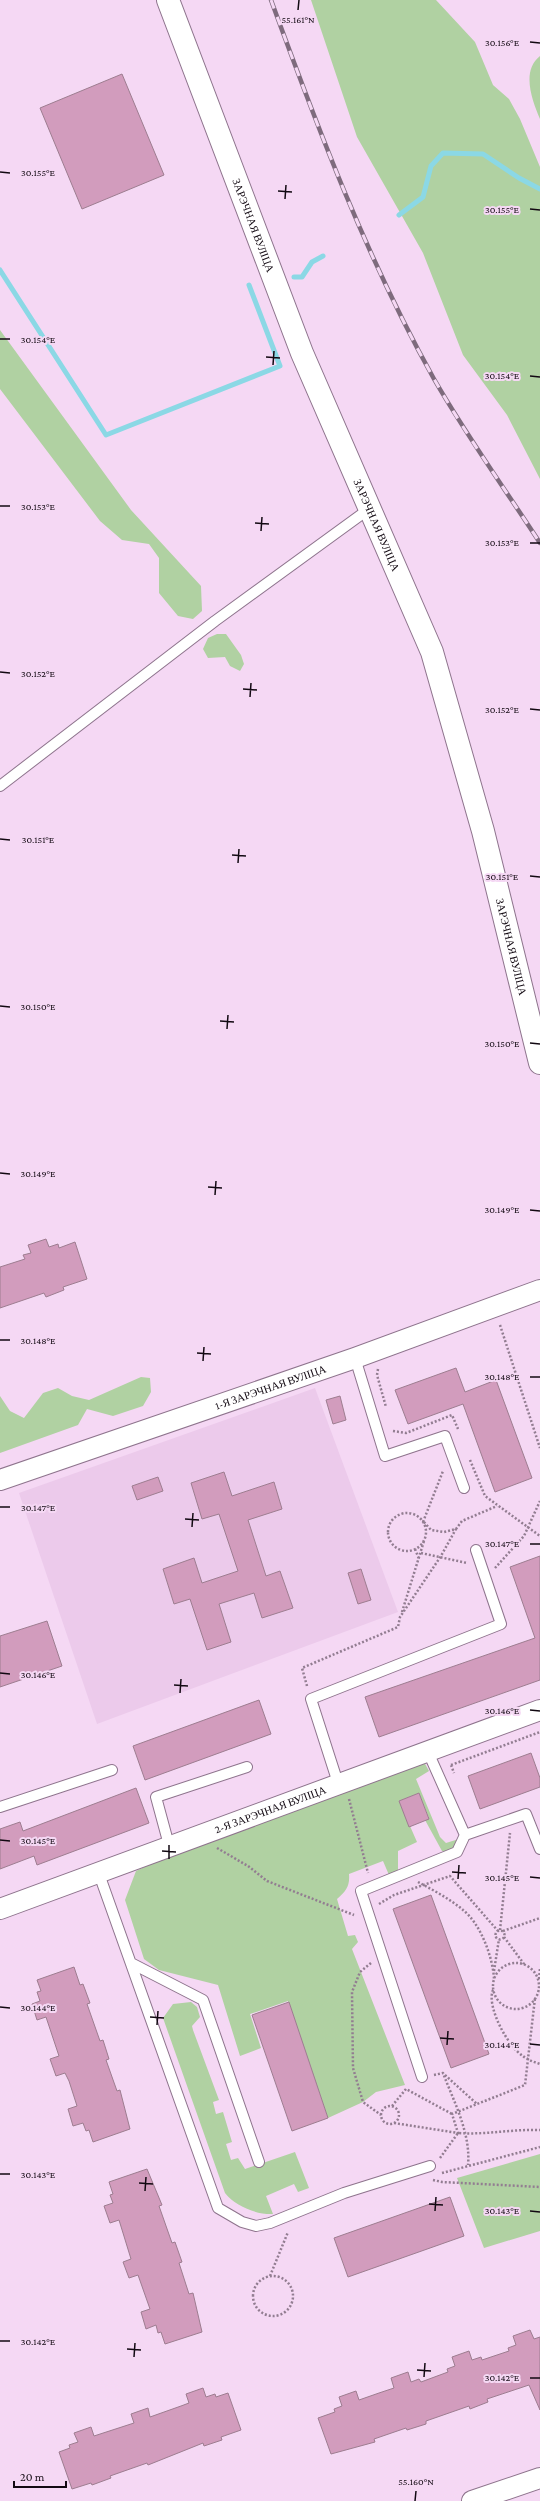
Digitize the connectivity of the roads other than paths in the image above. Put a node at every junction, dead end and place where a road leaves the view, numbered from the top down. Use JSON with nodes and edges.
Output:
{"nodes":[{"id":1,"x":168,"y":0,"type":"edge"},
{"id":2,"x":369,"y":509,"type":"junction"},
{"id":3,"x":0,"y":786,"type":"edge"},
{"id":4,"x":540,"y":1063,"type":"edge"},
{"id":5,"x":540,"y":1290,"type":"edge"},
{"id":6,"x":355,"y":1358,"type":"junction"},
{"id":7,"x":0,"y":1480,"type":"edge"},
{"id":8,"x":464,"y":1488,"type":"dead end"},
{"id":9,"x":476,"y":1550,"type":"dead end"},
{"id":10,"x":540,"y":1710,"type":"edge"},
{"id":11,"x":428,"y":1752,"type":"junction"},
{"id":12,"x":247,"y":1767,"type":"dead end"},
{"id":13,"x":112,"y":1770,"type":"dead end"},
{"id":14,"x":341,"y":1782,"type":"junction"},
{"id":15,"x":0,"y":1807,"type":"edge"},
{"id":16,"x":465,"y":1835,"type":"junction"},
{"id":17,"x":169,"y":1845,"type":"junction"},
{"id":18,"x":540,"y":1849,"type":"edge"},
{"id":19,"x":99,"y":1874,"type":"junction"},
{"id":20,"x":0,"y":1908,"type":"edge"},
{"id":21,"x":131,"y":1963,"type":"junction"},
{"id":22,"x":422,"y":2077,"type":"road end"},
{"id":23,"x":260,"y":2162,"type":"dead end"},
{"id":24,"x":434,"y":2168,"type":"road end"},
{"id":25,"x":540,"y":2478,"type":"edge"},
{"id":26,"x":472,"y":2501,"type":"edge"}],
"edges":[{"from":1,"to":2,"type":"street","name":"ЗАРЭЧНАЯ ВУЛІЦА"},
{"from":2,"to":3,"type":"lane"},
{"from":2,"to":4,"type":"street","name":"ЗАРЭЧНАЯ ВУЛІЦА"},
{"from":5,"to":6,"type":"street","name":"1-Я ЗАРЭЧНАЯ ВУЛІЦА"},
{"from":6,"to":7,"type":"street","name":"1-Я ЗАРЭЧНАЯ ВУЛІЦА"},
{"from":6,"to":8,"type":"lane"},
{"from":9,"to":14,"type":"lane"},
{"from":10,"to":11,"type":"street","name":"2-Я ЗАРЭЧНАЯ ВУЛІЦА"},
{"from":11,"to":14,"type":"street","name":"2-Я ЗАРЭЧНАЯ ВУЛІЦА"},
{"from":11,"to":16,"type":"lane"},
{"from":12,"to":17,"type":"lane"},
{"from":13,"to":15,"type":"lane"},
{"from":14,"to":17,"type":"street","name":"2-Я ЗАРЭЧНАЯ ВУЛІЦА"},
{"from":16,"to":18,"type":"lane"},
{"from":16,"to":22,"type":"lane"},
{"from":17,"to":19,"type":"street","name":"2-Я ЗАРЭЧНАЯ ВУЛІЦА"},
{"from":19,"to":20,"type":"street","name":"2-Я ЗАРЭЧНАЯ ВУЛІЦА"},
{"from":19,"to":21,"type":"lane"},
{"from":21,"to":23,"type":"lane"},
{"from":21,"to":24,"type":"lane"},
{"from":25,"to":26,"type":"street"}]}
